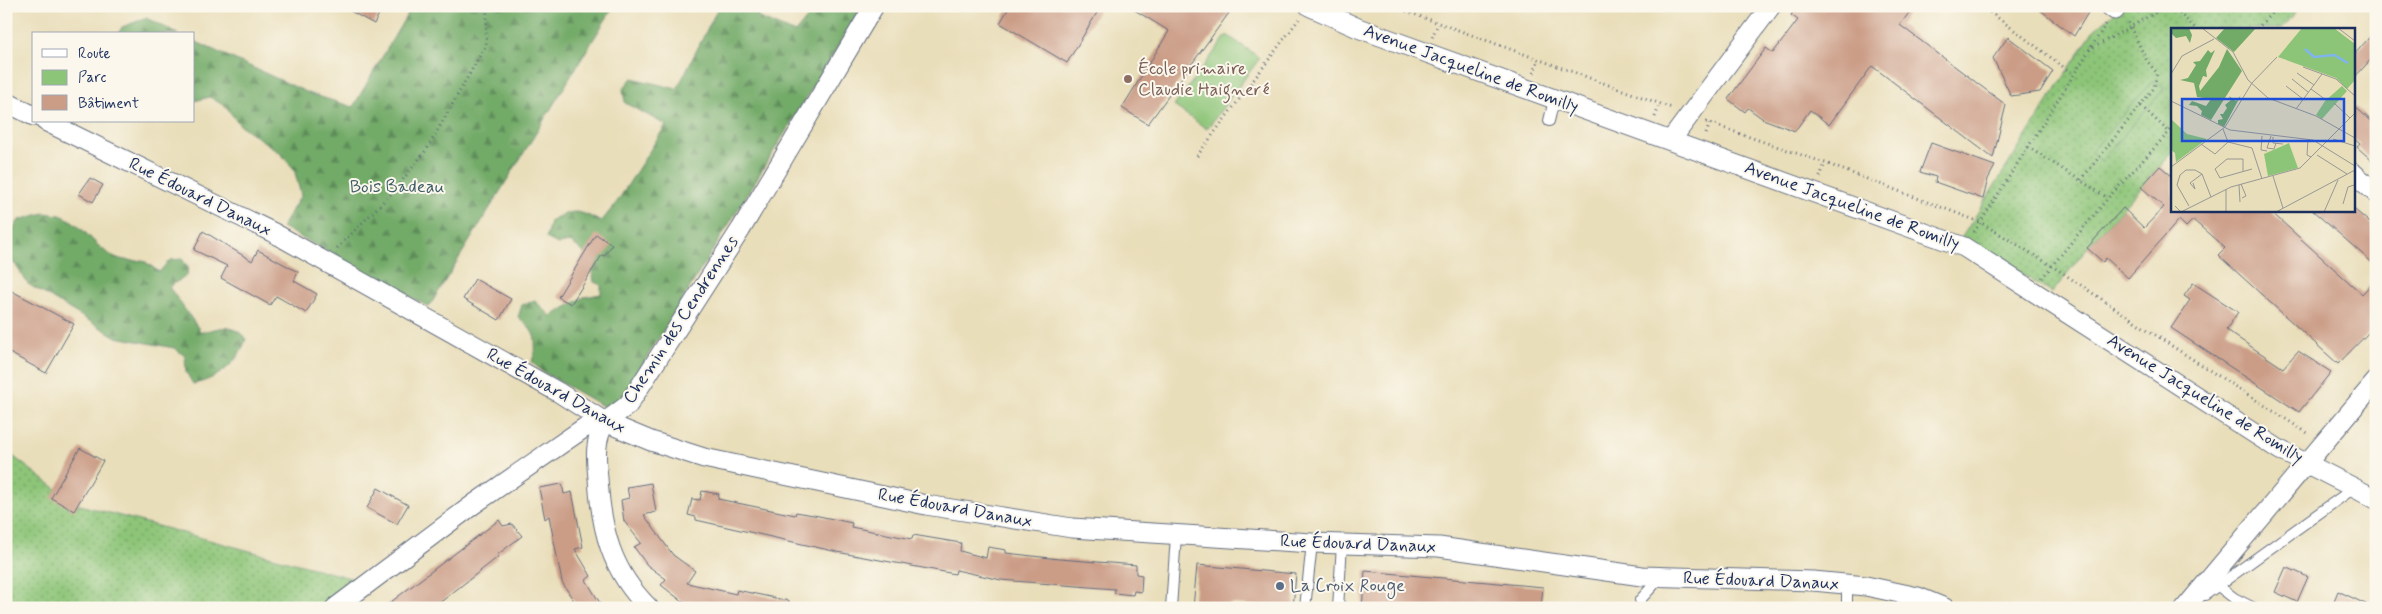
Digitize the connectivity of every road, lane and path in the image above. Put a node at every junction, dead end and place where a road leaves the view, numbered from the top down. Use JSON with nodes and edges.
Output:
{"nodes":[{"id":1,"x":487,"y":6,"type":"edge"},
{"id":2,"x":874,"y":6,"type":"edge"},
{"id":3,"x":1392,"y":6,"type":"edge"},
{"id":4,"x":1772,"y":6,"type":"edge"},
{"id":5,"x":1982,"y":6,"type":"edge"},
{"id":6,"x":2167,"y":6,"type":"edge"},
{"id":7,"x":2172,"y":6,"type":"edge"},
{"id":8,"x":2278,"y":6,"type":"edge"},
{"id":9,"x":2112,"y":8,"type":"edge"},
{"id":10,"x":1306,"y":10,"type":"edge"},
{"id":11,"x":2131,"y":26,"type":"junction"},
{"id":12,"x":2195,"y":28,"type":"edge"},
{"id":13,"x":2258,"y":28,"type":"edge"},
{"id":14,"x":2088,"y":50,"type":"junction"},
{"id":15,"x":2074,"y":75,"type":"junction"},
{"id":16,"x":1554,"y":100,"type":"junction"},
{"id":17,"x":6,"y":102,"type":"edge"},
{"id":18,"x":2141,"y":106,"type":"junction"},
{"id":19,"x":32,"y":115,"type":"edge"},
{"id":20,"x":1689,"y":115,"type":"junction"},
{"id":21,"x":1549,"y":121,"type":"dead end"},
{"id":22,"x":47,"y":122,"type":"edge"},
{"id":23,"x":2171,"y":131,"type":"edge"},
{"id":24,"x":1671,"y":140,"type":"junction"},
{"id":25,"x":2028,"y":147,"type":"junction"},
{"id":26,"x":1197,"y":156,"type":"dead end"},
{"id":27,"x":2354,"y":174,"type":"edge"},
{"id":28,"x":2081,"y":180,"type":"junction"},
{"id":29,"x":2376,"y":193,"type":"edge"},
{"id":30,"x":2108,"y":198,"type":"junction"},
{"id":31,"x":1980,"y":222,"type":"junction"},
{"id":32,"x":1964,"y":247,"type":"junction"},
{"id":33,"x":325,"y":261,"type":"junction"},
{"id":34,"x":2052,"y":266,"type":"junction"},
{"id":35,"x":2032,"y":290,"type":"junction"},
{"id":36,"x":2376,"y":381,"type":"edge"},
{"id":37,"x":605,"y":422,"type":"junction"},
{"id":38,"x":2323,"y":442,"type":"junction"},
{"id":39,"x":2308,"y":463,"type":"junction"},
{"id":40,"x":2354,"y":488,"type":"junction"},
{"id":41,"x":2376,"y":499,"type":"edge"},
{"id":42,"x":1176,"y":536,"type":"junction"},
{"id":43,"x":1312,"y":543,"type":"junction"},
{"id":44,"x":1342,"y":544,"type":"junction"},
{"id":45,"x":1660,"y":578,"type":"junction"},
{"id":46,"x":1847,"y":584,"type":"junction"},
{"id":47,"x":2217,"y":585,"type":"junction"},
{"id":48,"x":1640,"y":600,"type":"dead end"},
{"id":49,"x":335,"y":608,"type":"edge"},
{"id":50,"x":650,"y":608,"type":"edge"},
{"id":51,"x":1170,"y":608,"type":"edge"},
{"id":52,"x":1305,"y":608,"type":"edge"},
{"id":53,"x":1338,"y":608,"type":"edge"},
{"id":54,"x":1847,"y":608,"type":"edge"},
{"id":55,"x":1944,"y":608,"type":"edge"},
{"id":56,"x":2185,"y":608,"type":"edge"},
{"id":57,"x":2189,"y":608,"type":"edge"},
{"id":58,"x":2254,"y":608,"type":"edge"}],
"edges":[{"from":1,"to":33,"type":"path"},
{"from":2,"to":37,"type":"street","name":"Chemin des Cendrennes"},
{"from":3,"to":20,"type":"path","name":"Avenue Jacqueline de Romilly"},
{"from":4,"to":20,"type":"street"},
{"from":5,"to":15,"type":"path"},
{"from":6,"to":11,"type":"path"},
{"from":7,"to":12,"type":"path"},
{"from":8,"to":13,"type":"path"},
{"from":9,"to":11,"type":"path"},
{"from":9,"to":14,"type":"path"},
{"from":10,"to":16,"type":"street","name":"Avenue Jacqueline de Romilly"},
{"from":10,"to":26,"type":"path"},
{"from":11,"to":14,"type":"path"},
{"from":11,"to":18,"type":"path"},
{"from":14,"to":15,"type":"path"},
{"from":15,"to":25,"type":"path"},
{"from":16,"to":21,"type":"lane"},
{"from":16,"to":24,"type":"street","name":"Avenue Jacqueline de Romilly"},
{"from":17,"to":19,"type":"street"},
{"from":18,"to":23,"type":"path"},
{"from":18,"to":28,"type":"path"},
{"from":20,"to":24,"type":"street"},
{"from":20,"to":31,"type":"path","name":"Avenue Jacqueline de Romilly"},
{"from":22,"to":33,"type":"street","name":"Rue Édouard Danaux"},
{"from":23,"to":30,"type":"path"},
{"from":24,"to":32,"type":"street","name":"Avenue Jacqueline de Romilly"},
{"from":25,"to":28,"type":"path"},
{"from":25,"to":31,"type":"path"},
{"from":27,"to":29,"type":"street"},
{"from":28,"to":30,"type":"path"},
{"from":30,"to":34,"type":"path"},
{"from":31,"to":32,"type":"path"},
{"from":31,"to":34,"type":"path","name":"Avenue Jacqueline de Romilly"},
{"from":32,"to":35,"type":"street","name":"Avenue Jacqueline de Romilly"},
{"from":33,"to":37,"type":"street","name":"Rue Édouard Danaux"},
{"from":34,"to":35,"type":"path"},
{"from":34,"to":38,"type":"path","name":"Avenue Jacqueline de Romilly"},
{"from":35,"to":39,"type":"street","name":"Avenue Jacqueline de Romilly"},
{"from":36,"to":38,"type":"street"},
{"from":37,"to":42,"type":"street","name":"Rue Édouard Danaux"},
{"from":37,"to":49,"type":"street","name":"Chemin des Cendrennes"},
{"from":37,"to":50,"type":"street"},
{"from":38,"to":39,"type":"street"},
{"from":39,"to":40,"type":"street","name":"Avenue Jacqueline de Romilly"},
{"from":39,"to":56,"type":"street"},
{"from":40,"to":41,"type":"street","name":"Avenue Jacqueline de Romilly"},
{"from":40,"to":47,"type":"lane"},
{"from":42,"to":43,"type":"street","name":"Rue Édouard Danaux"},
{"from":42,"to":51,"type":"lane"},
{"from":43,"to":44,"type":"street","name":"Rue Édouard Danaux"},
{"from":43,"to":52,"type":"lane"},
{"from":44,"to":45,"type":"street","name":"Rue Édouard Danaux"},
{"from":44,"to":53,"type":"lane"},
{"from":45,"to":46,"type":"street","name":"Rue Édouard Danaux"},
{"from":45,"to":48,"type":"lane"},
{"from":46,"to":54,"type":"lane"},
{"from":46,"to":55,"type":"street","name":"Rue Édouard Danaux"},
{"from":47,"to":57,"type":"lane"},
{"from":47,"to":58,"type":"lane"}]}
